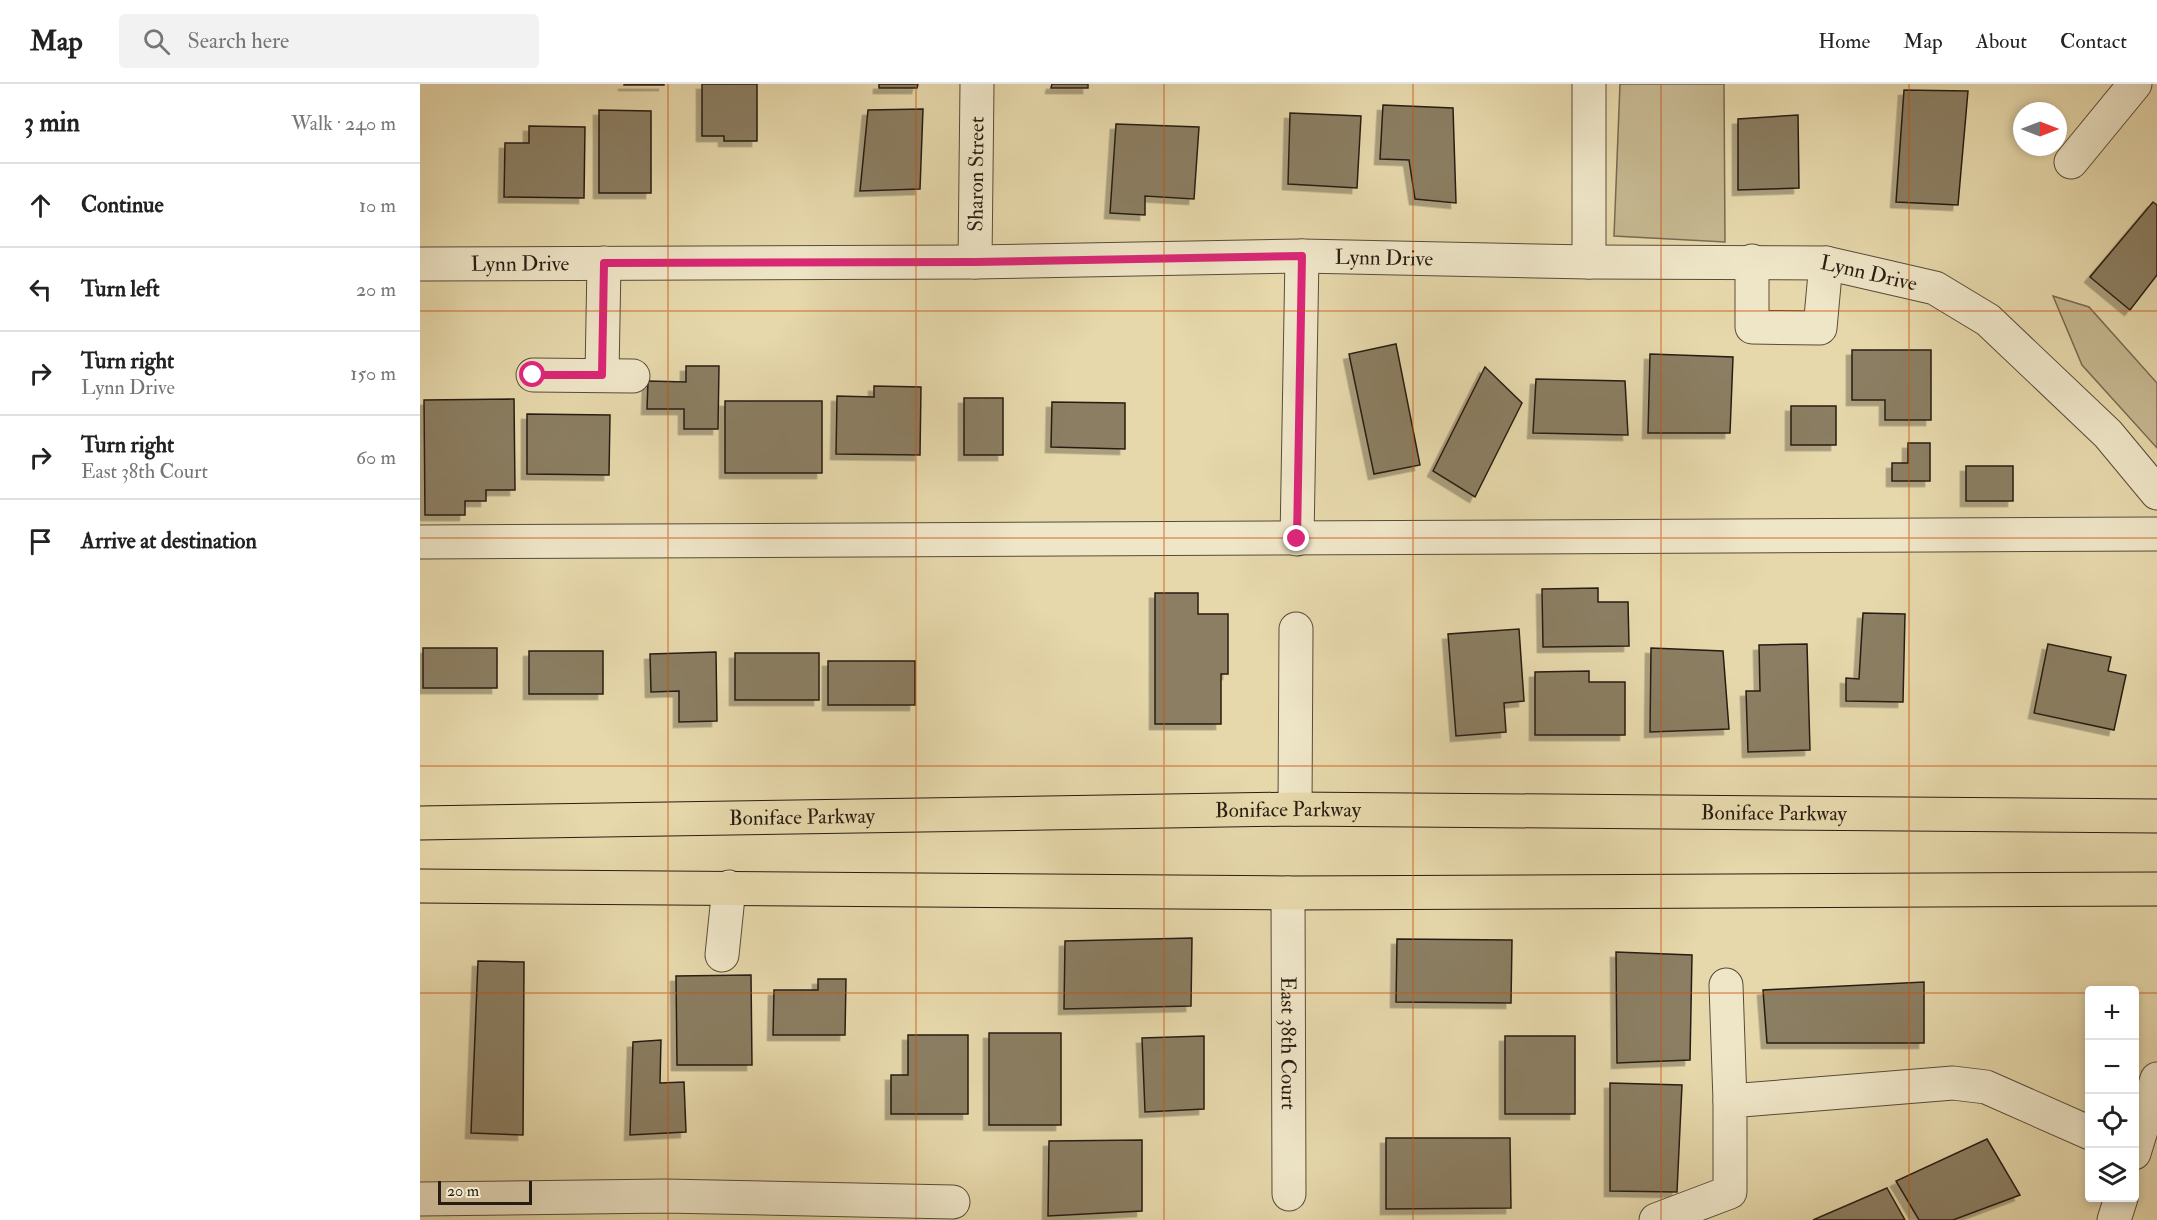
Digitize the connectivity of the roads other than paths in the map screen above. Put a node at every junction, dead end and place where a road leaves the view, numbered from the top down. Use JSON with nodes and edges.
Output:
{"nodes":[{"id":1,"x":976,"y":84,"type":"edge"},
{"id":2,"x":1589,"y":84,"type":"edge"},
{"id":3,"x":2135,"y":84,"type":"edge"},
{"id":4,"x":2071,"y":162,"type":"dead end"},
{"id":5,"x":1302,"y":256,"type":"junction"},
{"id":6,"x":1752,"y":261,"type":"junction"},
{"id":7,"x":975,"y":262,"type":"junction"},
{"id":8,"x":1589,"y":262,"type":"junction"},
{"id":9,"x":604,"y":263,"type":"junction"},
{"id":10,"x":1826,"y":263,"type":"junction"},
{"id":11,"x":420,"y":264,"type":"edge"},
{"id":12,"x":533,"y":375,"type":"dead end"},
{"id":13,"x":2157,"y":493,"type":"edge"},
{"id":14,"x":2157,"y":534,"type":"edge"},
{"id":15,"x":1297,"y":539,"type":"junction"},
{"id":16,"x":420,"y":542,"type":"edge"},
{"id":17,"x":1296,"y":629,"type":"dead end"},
{"id":18,"x":1295,"y":809,"type":"junction"},
{"id":19,"x":2157,"y":816,"type":"edge"},
{"id":20,"x":420,"y":823,"type":"edge"},
{"id":21,"x":420,"y":886,"type":"edge"},
{"id":22,"x":729,"y":887,"type":"junction"},
{"id":23,"x":2157,"y":889,"type":"edge"},
{"id":24,"x":1288,"y":892,"type":"junction"},
{"id":25,"x":722,"y":955,"type":"dead end"},
{"id":26,"x":1726,"y":985,"type":"dead end"},
{"id":27,"x":2157,"y":1079,"type":"edge"},
{"id":28,"x":1730,"y":1101,"type":"junction"},
{"id":29,"x":2085,"y":1131,"type":"edge"},
{"id":30,"x":2136,"y":1148,"type":"edge"},
{"id":31,"x":1289,"y":1194,"type":"dead end"},
{"id":32,"x":420,"y":1199,"type":"edge"},
{"id":33,"x":953,"y":1202,"type":"dead end"},
{"id":34,"x":2119,"y":1202,"type":"edge"},
{"id":35,"x":1656,"y":1220,"type":"edge"},
{"id":36,"x":2114,"y":1220,"type":"edge"}],
"edges":[{"from":1,"to":7,"type":"street","name":"Sharon Street"},
{"from":2,"to":8,"type":"street"},
{"from":3,"to":4,"type":"street"},
{"from":5,"to":7,"type":"street","name":"Lynn Drive"},
{"from":5,"to":8,"type":"street","name":"Lynn Drive"},
{"from":5,"to":15,"type":"street"},
{"from":6,"to":8,"type":"street","name":"Lynn Drive"},
{"from":6,"to":10,"type":"street","name":"Lynn Drive"},
{"from":6,"to":10,"type":"street"},
{"from":7,"to":9,"type":"street","name":"Lynn Drive"},
{"from":9,"to":11,"type":"street","name":"Lynn Drive"},
{"from":9,"to":12,"type":"street"},
{"from":10,"to":13,"type":"street","name":"Lynn Drive"},
{"from":14,"to":15,"type":"street"},
{"from":15,"to":16,"type":"street"},
{"from":17,"to":18,"type":"street"},
{"from":18,"to":19,"type":"main road","name":"Boniface Parkway"},
{"from":18,"to":20,"type":"main road","name":"Boniface Parkway"},
{"from":21,"to":22,"type":"main road"},
{"from":22,"to":24,"type":"main road"},
{"from":22,"to":25,"type":"street"},
{"from":23,"to":24,"type":"main road"},
{"from":24,"to":31,"type":"street","name":"East 38th Court"},
{"from":26,"to":28,"type":"street"},
{"from":27,"to":30,"type":"street"},
{"from":28,"to":29,"type":"street"},
{"from":28,"to":35,"type":"street"},
{"from":32,"to":33,"type":"street"},
{"from":34,"to":36,"type":"street"}]}
